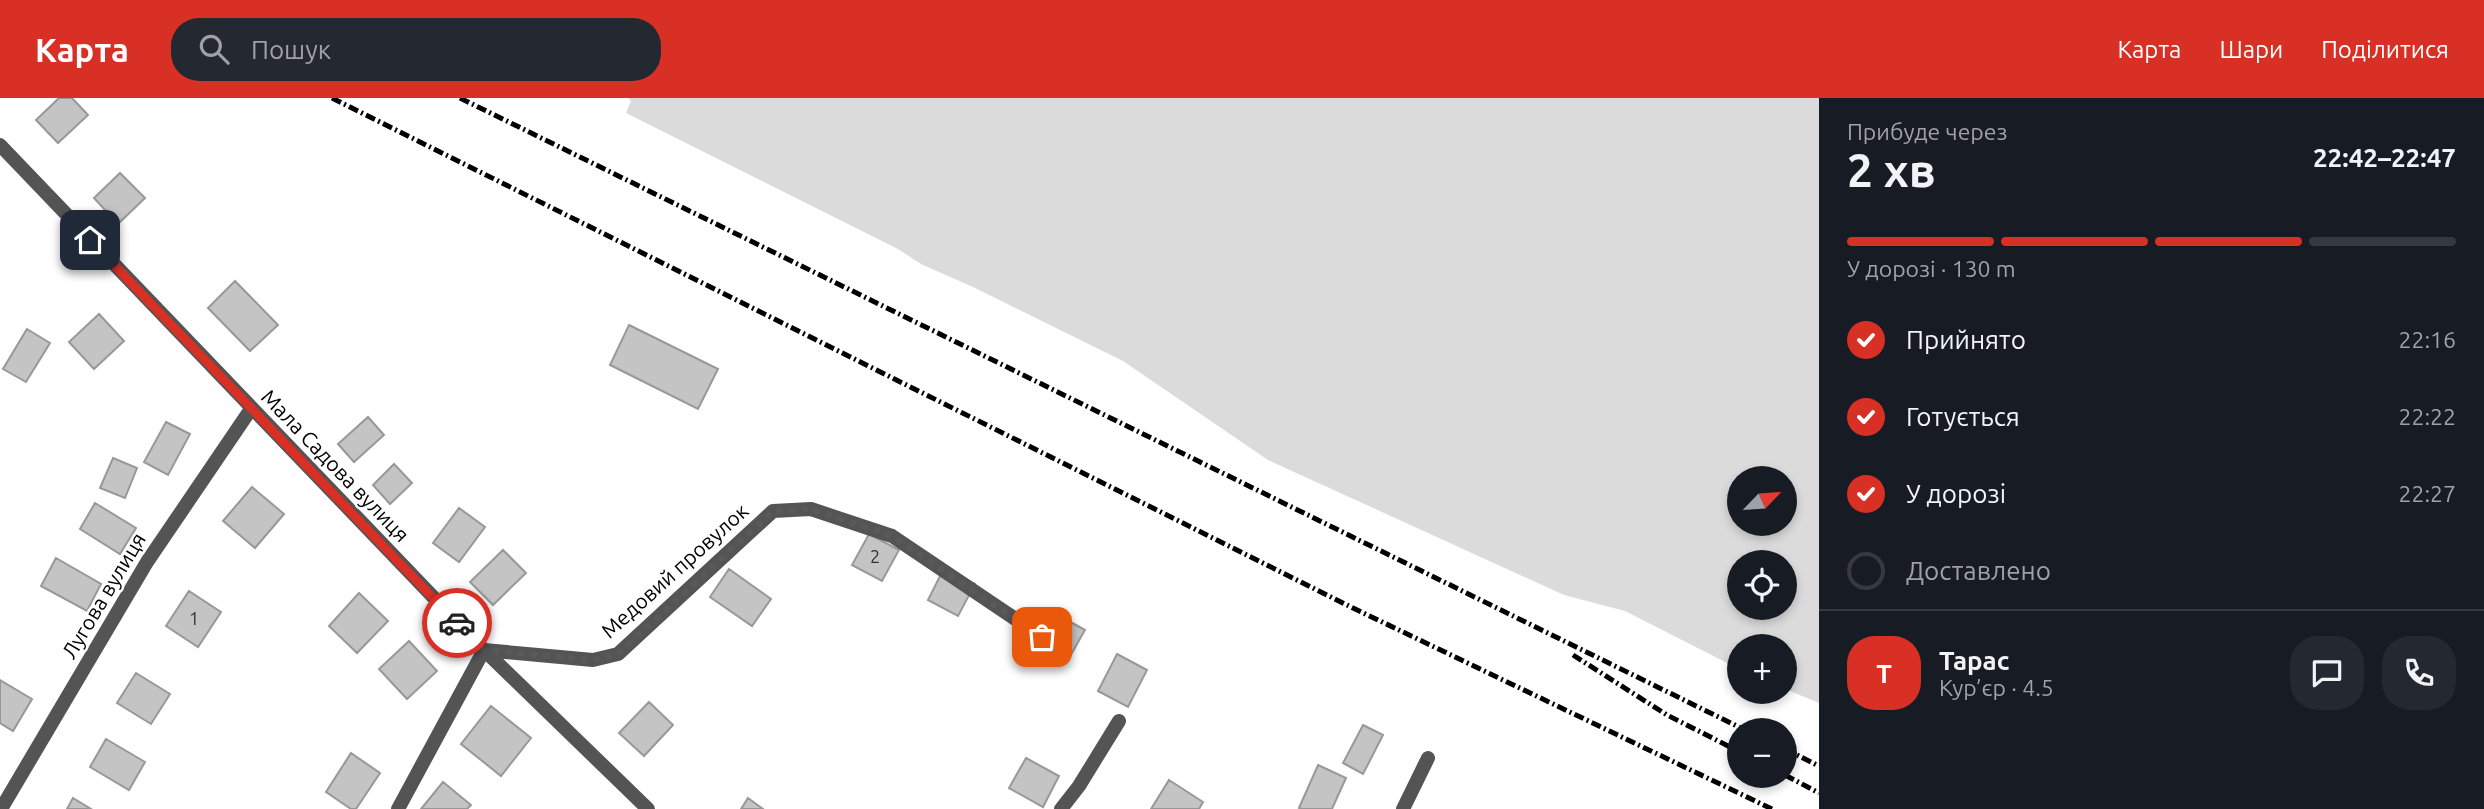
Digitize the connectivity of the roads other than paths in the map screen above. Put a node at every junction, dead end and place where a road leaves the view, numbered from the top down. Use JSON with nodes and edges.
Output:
{"nodes":[{"id":1,"x":0,"y":145,"type":"edge"},
{"id":2,"x":251,"y":409,"type":"junction"},
{"id":3,"x":484,"y":650,"type":"junction"},
{"id":4,"x":1063,"y":651,"type":"dead end"},
{"id":5,"x":1119,"y":721,"type":"dead end"},
{"id":6,"x":1428,"y":758,"type":"dead end"},
{"id":7,"x":1,"y":809,"type":"edge"},
{"id":8,"x":398,"y":809,"type":"edge"},
{"id":9,"x":648,"y":809,"type":"edge"},
{"id":10,"x":1060,"y":809,"type":"edge"},
{"id":11,"x":1403,"y":809,"type":"edge"}],
"edges":[{"from":1,"to":2,"type":"street","name":"Мала Садова вулиця"},
{"from":2,"to":3,"type":"street","name":"Мала Садова вулиця"},
{"from":2,"to":7,"type":"street","name":"Лугова вулиця"},
{"from":3,"to":4,"type":"street","name":"Медовий провулок"},
{"from":3,"to":8,"type":"street"},
{"from":3,"to":9,"type":"street","name":"Мала Садова вулиця"},
{"from":5,"to":10,"type":"street"},
{"from":6,"to":11,"type":"street"}]}
